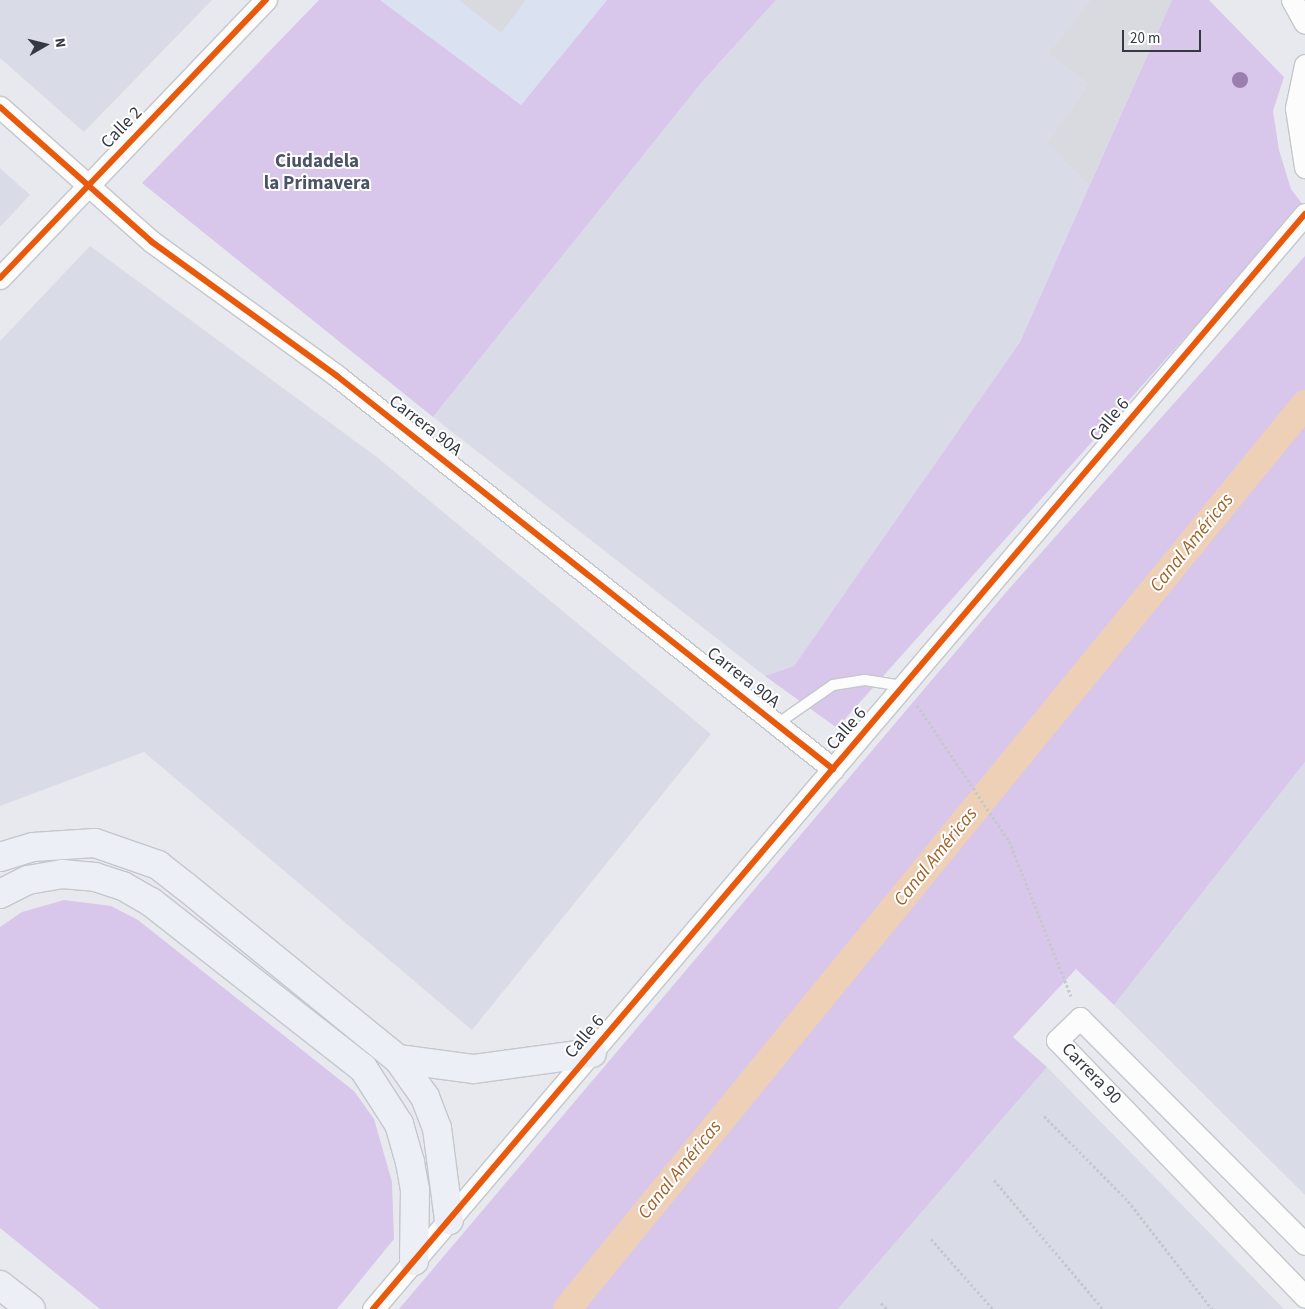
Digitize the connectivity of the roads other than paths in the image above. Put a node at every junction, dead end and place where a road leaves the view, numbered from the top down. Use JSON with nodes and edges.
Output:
{"nodes":[{"id":1,"x":266,"y":0,"type":"edge"},
{"id":2,"x":1292,"y":0,"type":"edge"},
{"id":3,"x":1305,"y":23,"type":"edge"},
{"id":4,"x":1305,"y":65,"type":"edge"},
{"id":5,"x":0,"y":107,"type":"edge"},
{"id":6,"x":1305,"y":167,"type":"edge"},
{"id":7,"x":86,"y":186,"type":"junction"},
{"id":8,"x":1305,"y":214,"type":"edge"},
{"id":9,"x":0,"y":278,"type":"edge"},
{"id":10,"x":904,"y":686,"type":"junction"},
{"id":11,"x":776,"y":724,"type":"junction"},
{"id":12,"x":833,"y":769,"type":"junction"},
{"id":13,"x":0,"y":857,"type":"edge"},
{"id":14,"x":0,"y":894,"type":"edge"},
{"id":15,"x":592,"y":1053,"type":"junction"},
{"id":16,"x":398,"y":1059,"type":"junction"},
{"id":17,"x":449,"y":1220,"type":"junction"},
{"id":18,"x":1305,"y":1244,"type":"edge"},
{"id":19,"x":414,"y":1261,"type":"junction"},
{"id":20,"x":0,"y":1285,"type":"edge"},
{"id":21,"x":1305,"y":1295,"type":"edge"},
{"id":22,"x":31,"y":1309,"type":"edge"},
{"id":23,"x":374,"y":1309,"type":"edge"}],
"edges":[{"from":1,"to":7,"type":"street","name":"Calle 2"},
{"from":2,"to":3,"type":"street"},
{"from":4,"to":6,"type":"street"},
{"from":5,"to":7,"type":"street","name":"Carrera 90A"},
{"from":7,"to":9,"type":"street","name":"Calle 2"},
{"from":7,"to":11,"type":"street","name":"Carrera 90A"},
{"from":8,"to":10,"type":"street","name":"Calle 6"},
{"from":10,"to":11,"type":"lane"},
{"from":10,"to":12,"type":"street","name":"Calle 6"},
{"from":11,"to":12,"type":"street","name":"Carrera 90A"},
{"from":12,"to":15,"type":"street","name":"Calle 6"},
{"from":13,"to":16,"type":"main road"},
{"from":14,"to":19,"type":"main road"},
{"from":15,"to":16,"type":"main road"},
{"from":15,"to":17,"type":"street","name":"Calle 6"},
{"from":16,"to":17,"type":"main road"},
{"from":17,"to":19,"type":"street","name":"Calle 6"},
{"from":18,"to":21,"type":"street","name":"Carrera 90"},
{"from":19,"to":23,"type":"street","name":"Calle 6"},
{"from":20,"to":22,"type":"main road"}]}
